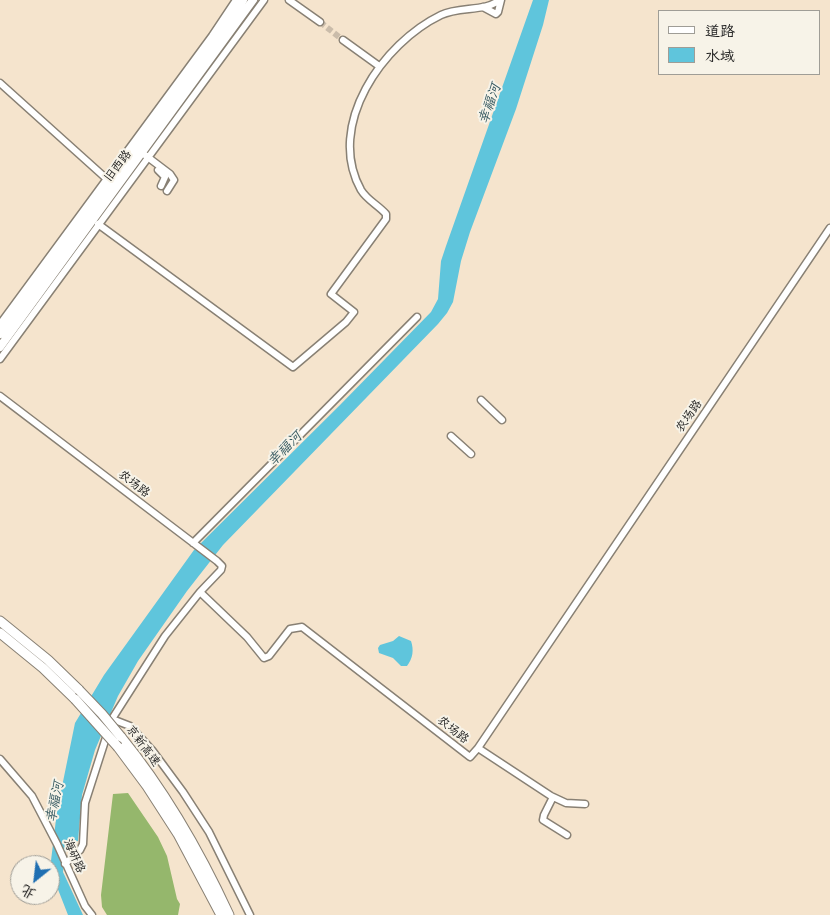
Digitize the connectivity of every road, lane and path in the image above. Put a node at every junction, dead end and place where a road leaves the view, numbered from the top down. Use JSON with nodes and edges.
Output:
{"nodes":[{"id":1,"x":236,"y":0,"type":"edge"},
{"id":2,"x":243,"y":0,"type":"edge"},
{"id":3,"x":253,"y":0,"type":"edge"},
{"id":4,"x":264,"y":0,"type":"edge"},
{"id":5,"x":289,"y":0,"type":"edge"},
{"id":6,"x":500,"y":0,"type":"edge"},
{"id":7,"x":320,"y":22,"type":"tunnel mouth"},
{"id":8,"x":343,"y":40,"type":"tunnel mouth"},
{"id":9,"x":379,"y":66,"type":"junction"},
{"id":10,"x":0,"y":83,"type":"edge"},
{"id":11,"x":138,"y":152,"type":"junction"},
{"id":12,"x":111,"y":182,"type":"junction"},
{"id":13,"x":160,"y":186,"type":"dead end"},
{"id":14,"x":167,"y":191,"type":"dead end"},
{"id":15,"x":98,"y":224,"type":"junction"},
{"id":16,"x":830,"y":228,"type":"edge"},
{"id":17,"x":417,"y":317,"type":"dead end"},
{"id":18,"x":0,"y":324,"type":"edge"},
{"id":19,"x":0,"y":334,"type":"edge"},
{"id":20,"x":0,"y":347,"type":"edge"},
{"id":21,"x":0,"y":359,"type":"edge"},
{"id":22,"x":0,"y":396,"type":"edge"},
{"id":23,"x":481,"y":400,"type":"dead end"},
{"id":24,"x":502,"y":420,"type":"dead end"},
{"id":25,"x":451,"y":436,"type":"dead end"},
{"id":26,"x":471,"y":454,"type":"dead end"},
{"id":27,"x":194,"y":544,"type":"junction"},
{"id":28,"x":200,"y":592,"type":"junction"},
{"id":29,"x":0,"y":621,"type":"edge"},
{"id":30,"x":0,"y":632,"type":"edge"},
{"id":31,"x":112,"y":719,"type":"junction"},
{"id":32,"x":478,"y":748,"type":"junction"},
{"id":33,"x":0,"y":759,"type":"edge"},
{"id":34,"x":553,"y":797,"type":"junction"},
{"id":35,"x":584,"y":804,"type":"dead end"},
{"id":36,"x":178,"y":834,"type":"junction"},
{"id":37,"x":567,"y":835,"type":"dead end"},
{"id":38,"x":64,"y":861,"type":"junction"},
{"id":39,"x":92,"y":915,"type":"edge"},
{"id":40,"x":214,"y":915,"type":"edge"},
{"id":41,"x":220,"y":915,"type":"edge"},
{"id":42,"x":229,"y":915,"type":"edge"},
{"id":43,"x":250,"y":915,"type":"edge"}],
"edges":[{"from":1,"to":11,"type":"street"},
{"from":2,"to":11,"type":"main road","name":"旧西路"},
{"from":3,"to":11,"type":"main road","name":"旧西路"},
{"from":4,"to":11,"type":"street"},
{"from":5,"to":7,"type":"street"},
{"from":6,"to":9,"type":"street"},
{"from":8,"to":9,"type":"street"},
{"from":9,"to":15,"type":"street"},
{"from":10,"to":12,"type":"street"},
{"from":11,"to":12,"type":"main road","name":"旧西路"},
{"from":11,"to":12,"type":"street"},
{"from":11,"to":13,"type":"street"},
{"from":11,"to":14,"type":"street"},
{"from":11,"to":15,"type":"street"},
{"from":12,"to":18,"type":"street"},
{"from":12,"to":19,"type":"main road","name":"旧西路"},
{"from":12,"to":20,"type":"main road","name":"旧西路"},
{"from":15,"to":21,"type":"street"},
{"from":16,"to":32,"type":"street","name":"农场路"},
{"from":17,"to":27,"type":"street"},
{"from":22,"to":27,"type":"street","name":"农场路"},
{"from":23,"to":24,"type":"street"},
{"from":25,"to":26,"type":"street"},
{"from":27,"to":28,"type":"street","name":"农场路"},
{"from":28,"to":31,"type":"street"},
{"from":28,"to":32,"type":"street","name":"农场路"},
{"from":29,"to":42,"type":"highway","name":"京新高速","bridge":true},
{"from":30,"to":36,"type":"highway","name":"京新高速","bridge":true},
{"from":31,"to":38,"type":"street"},
{"from":31,"to":43,"type":"street"},
{"from":32,"to":34,"type":"street"},
{"from":33,"to":38,"type":"street","name":"海研路"},
{"from":34,"to":35,"type":"street"},
{"from":34,"to":37,"type":"street"},
{"from":36,"to":40,"type":"highway"},
{"from":36,"to":41,"type":"highway","name":"京新高速"},
{"from":38,"to":39,"type":"street","name":"海研路"}]}
